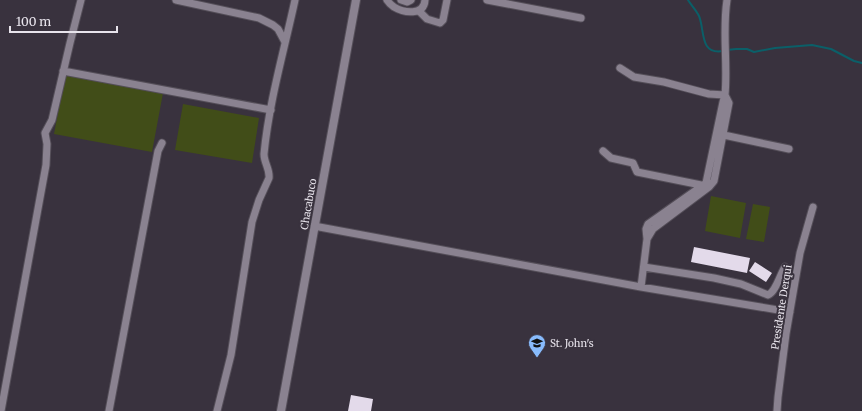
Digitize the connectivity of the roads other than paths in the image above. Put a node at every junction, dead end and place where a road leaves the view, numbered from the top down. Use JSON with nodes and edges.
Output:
{"nodes":[{"id":1,"x":81,"y":0,"type":"edge"},
{"id":2,"x":176,"y":0,"type":"edge"},
{"id":3,"x":295,"y":0,"type":"edge"},
{"id":4,"x":356,"y":0,"type":"edge"},
{"id":5,"x":387,"y":0,"type":"edge"},
{"id":6,"x":401,"y":0,"type":"edge"},
{"id":7,"x":410,"y":0,"type":"edge"},
{"id":8,"x":425,"y":0,"type":"edge"},
{"id":9,"x":447,"y":0,"type":"edge"},
{"id":10,"x":487,"y":0,"type":"edge"},
{"id":11,"x":727,"y":0,"type":"edge"},
{"id":12,"x":188,"y":1,"type":"edge"},
{"id":13,"x":419,"y":11,"type":"junction"},
{"id":14,"x":581,"y":18,"type":"dead end"},
{"id":15,"x":286,"y":42,"type":"junction"},
{"id":16,"x":620,"y":68,"type":"dead end"},
{"id":17,"x":64,"y":71,"type":"junction"},
{"id":18,"x":725,"y":95,"type":"junction"},
{"id":19,"x":271,"y":110,"type":"junction"},
{"id":20,"x":720,"y":135,"type":"junction"},
{"id":21,"x":162,"y":143,"type":"dead end"},
{"id":22,"x":789,"y":149,"type":"dead end"},
{"id":23,"x":604,"y":151,"type":"dead end"},
{"id":24,"x":706,"y":186,"type":"junction"},
{"id":25,"x":813,"y":207,"type":"dead end"},
{"id":26,"x":314,"y":226,"type":"junction"},
{"id":27,"x":644,"y":267,"type":"junction"},
{"id":28,"x":785,"y":267,"type":"dead end"},
{"id":29,"x":641,"y":287,"type":"junction"},
{"id":30,"x":790,"y":312,"type":"junction"},
{"id":31,"x":1,"y":411,"type":"edge"},
{"id":32,"x":109,"y":411,"type":"edge"},
{"id":33,"x":217,"y":411,"type":"edge"},
{"id":34,"x":281,"y":411,"type":"edge"},
{"id":35,"x":777,"y":411,"type":"edge"}],
"edges":[{"from":1,"to":17,"type":"street"},
{"from":2,"to":12,"type":"street"},
{"from":3,"to":15,"type":"street"},
{"from":4,"to":26,"type":"street","name":"Chacabuco"},
{"from":5,"to":13,"type":"street"},
{"from":6,"to":7,"type":"street"},
{"from":8,"to":13,"type":"street"},
{"from":9,"to":13,"type":"street"},
{"from":10,"to":14,"type":"street"},
{"from":11,"to":18,"type":"street"},
{"from":12,"to":15,"type":"street"},
{"from":15,"to":19,"type":"street"},
{"from":16,"to":18,"type":"street"},
{"from":17,"to":19,"type":"street"},
{"from":17,"to":31,"type":"street"},
{"from":18,"to":20,"type":"street"},
{"from":19,"to":33,"type":"street"},
{"from":20,"to":22,"type":"street"},
{"from":20,"to":24,"type":"street"},
{"from":21,"to":32,"type":"street"},
{"from":23,"to":24,"type":"street"},
{"from":24,"to":27,"type":"street"},
{"from":25,"to":30,"type":"street","name":"Presidente Derqui"},
{"from":26,"to":29,"type":"street"},
{"from":26,"to":34,"type":"street","name":"Chacabuco"},
{"from":27,"to":28,"type":"street"},
{"from":27,"to":29,"type":"street"},
{"from":29,"to":30,"type":"street"},
{"from":30,"to":35,"type":"street","name":"Presidente Derqui"}]}
